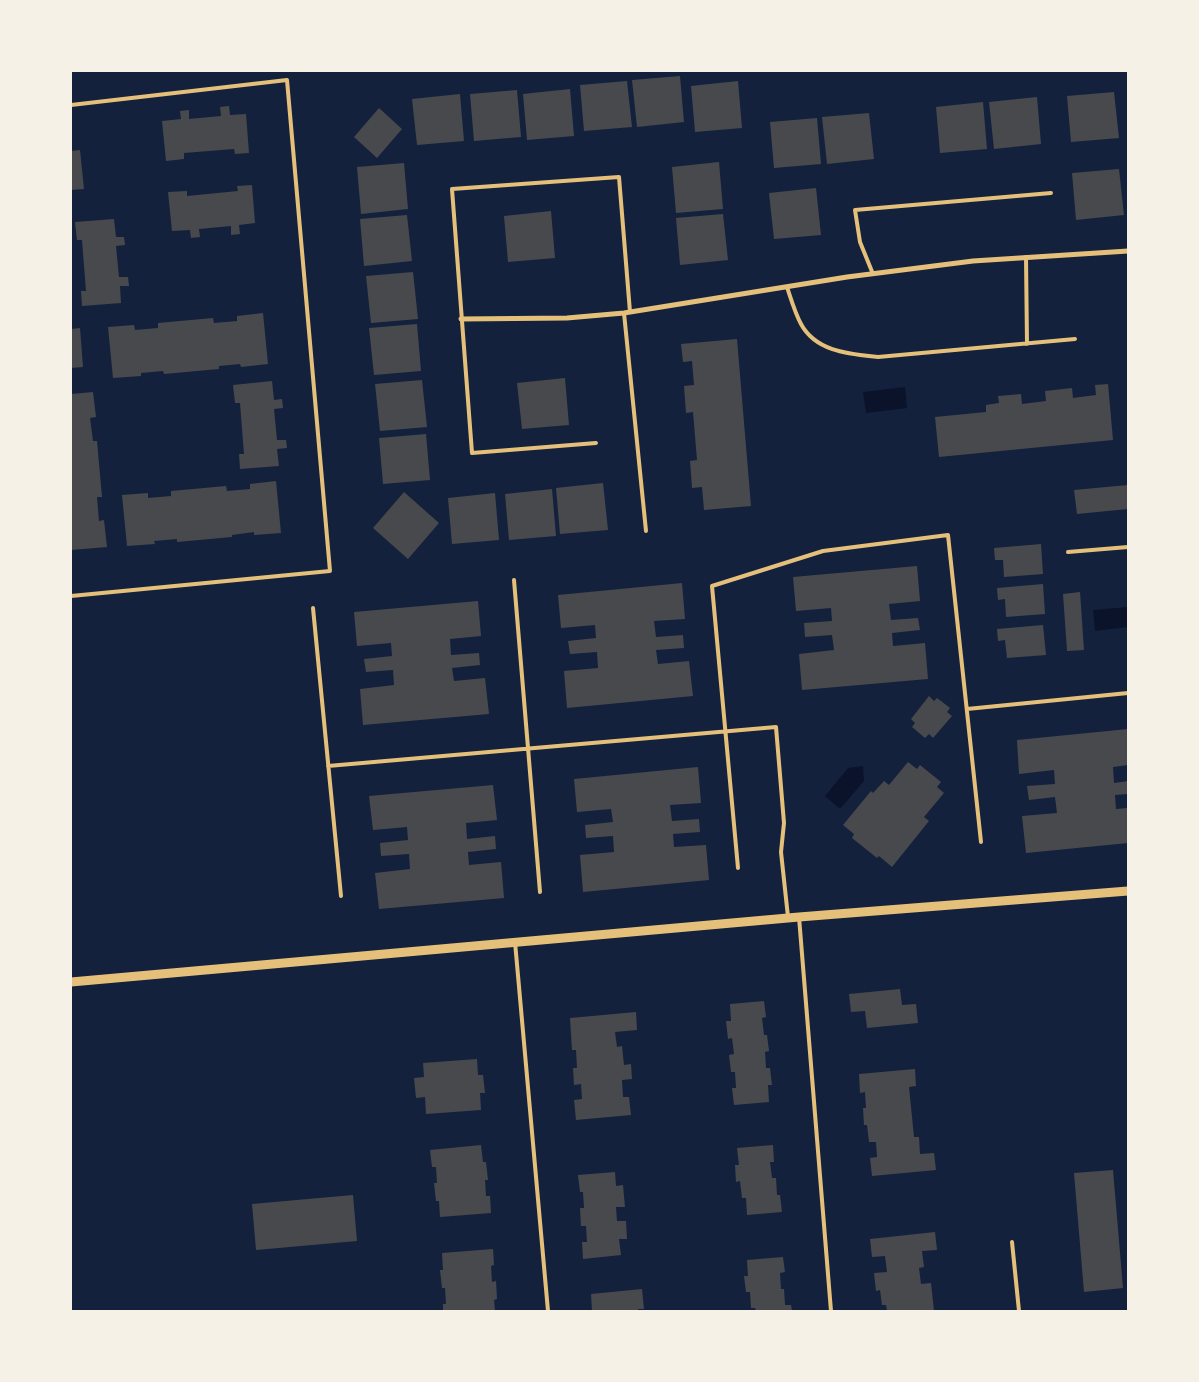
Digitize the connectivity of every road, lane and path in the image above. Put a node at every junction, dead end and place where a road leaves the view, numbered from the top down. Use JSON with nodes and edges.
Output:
{"nodes":[{"id":1,"x":71,"y":105,"type":"edge"},
{"id":2,"x":1052,"y":193,"type":"dead end"},
{"id":3,"x":1128,"y":250,"type":"edge"},
{"id":4,"x":1026,"y":257,"type":"junction"},
{"id":5,"x":873,"y":274,"type":"junction"},
{"id":6,"x":787,"y":287,"type":"junction"},
{"id":7,"x":627,"y":313,"type":"junction"},
{"id":8,"x":461,"y":319,"type":"junction"},
{"id":9,"x":1075,"y":339,"type":"dead end"},
{"id":10,"x":1027,"y":344,"type":"junction"},
{"id":11,"x":596,"y":442,"type":"dead end"},
{"id":12,"x":646,"y":531,"type":"dead end"},
{"id":13,"x":1128,"y":547,"type":"edge"},
{"id":14,"x":1068,"y":552,"type":"dead end"},
{"id":15,"x":514,"y":580,"type":"dead end"},
{"id":16,"x":71,"y":596,"type":"edge"},
{"id":17,"x":313,"y":608,"type":"dead end"},
{"id":18,"x":1128,"y":692,"type":"edge"},
{"id":19,"x":967,"y":709,"type":"junction"},
{"id":20,"x":726,"y":732,"type":"junction"},
{"id":21,"x":528,"y":749,"type":"junction"},
{"id":22,"x":328,"y":766,"type":"junction"},
{"id":23,"x":981,"y":842,"type":"dead end"},
{"id":24,"x":738,"y":868,"type":"dead end"},
{"id":25,"x":1128,"y":891,"type":"edge"},
{"id":26,"x":540,"y":892,"type":"dead end"},
{"id":27,"x":341,"y":896,"type":"dead end"},
{"id":28,"x":799,"y":917,"type":"junction"},
{"id":29,"x":788,"y":918,"type":"junction"},
{"id":30,"x":515,"y":942,"type":"junction"},
{"id":31,"x":71,"y":982,"type":"edge"},
{"id":32,"x":1012,"y":1242,"type":"dead end"},
{"id":33,"x":548,"y":1311,"type":"edge"},
{"id":34,"x":830,"y":1311,"type":"edge"},
{"id":35,"x":1018,"y":1311,"type":"edge"}],
"edges":[{"from":1,"to":16,"type":"lane"},
{"from":2,"to":5,"type":"lane"},
{"from":3,"to":4,"type":"street"},
{"from":4,"to":5,"type":"street"},
{"from":4,"to":10,"type":"lane"},
{"from":5,"to":6,"type":"street"},
{"from":6,"to":7,"type":"street"},
{"from":6,"to":10,"type":"lane"},
{"from":7,"to":8,"type":"street"},
{"from":7,"to":8,"type":"lane"},
{"from":7,"to":12,"type":"lane"},
{"from":8,"to":11,"type":"lane"},
{"from":9,"to":10,"type":"lane"},
{"from":13,"to":14,"type":"lane"},
{"from":15,"to":21,"type":"lane"},
{"from":17,"to":22,"type":"lane"},
{"from":18,"to":19,"type":"lane"},
{"from":19,"to":20,"type":"lane"},
{"from":19,"to":23,"type":"lane"},
{"from":20,"to":21,"type":"lane"},
{"from":20,"to":24,"type":"lane"},
{"from":20,"to":29,"type":"lane"},
{"from":21,"to":22,"type":"lane"},
{"from":21,"to":26,"type":"lane"},
{"from":22,"to":27,"type":"lane"},
{"from":25,"to":28,"type":"street"},
{"from":28,"to":29,"type":"street"},
{"from":28,"to":34,"type":"lane"},
{"from":29,"to":30,"type":"street"},
{"from":30,"to":31,"type":"street"},
{"from":30,"to":33,"type":"lane"},
{"from":32,"to":35,"type":"lane"}]}
